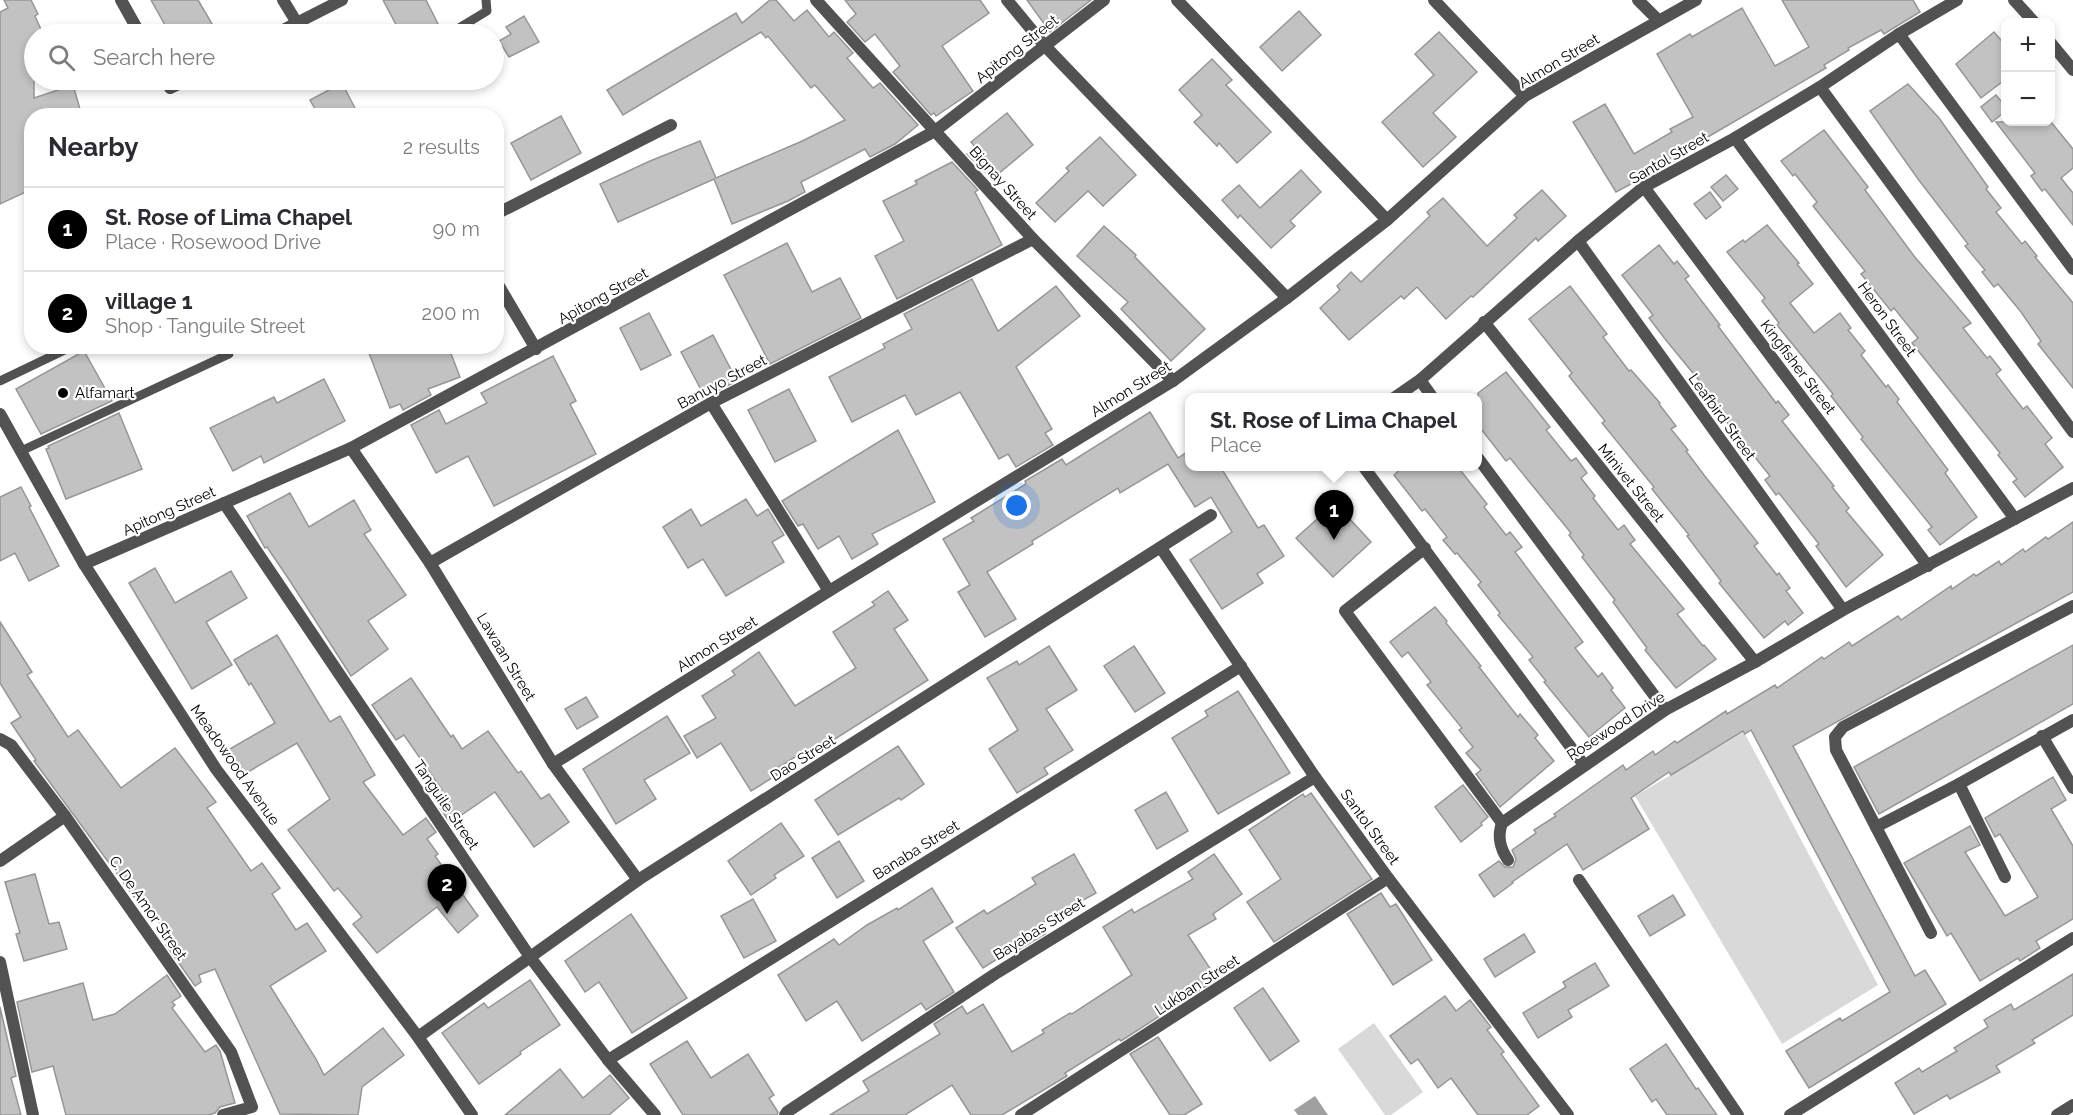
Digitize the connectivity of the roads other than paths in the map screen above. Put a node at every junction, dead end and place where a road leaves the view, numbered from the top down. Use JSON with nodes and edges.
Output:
{"nodes":[{"id":1,"x":121,"y":0,"type":"edge"},
{"id":2,"x":283,"y":0,"type":"edge"},
{"id":3,"x":342,"y":0,"type":"edge"},
{"id":4,"x":486,"y":0,"type":"edge"},
{"id":5,"x":816,"y":0,"type":"edge"},
{"id":6,"x":1007,"y":0,"type":"edge"},
{"id":7,"x":1104,"y":0,"type":"edge"},
{"id":8,"x":1177,"y":0,"type":"edge"},
{"id":9,"x":1434,"y":0,"type":"edge"},
{"id":10,"x":1638,"y":0,"type":"edge"},
{"id":11,"x":1696,"y":0,"type":"edge"},
{"id":12,"x":1957,"y":0,"type":"edge"},
{"id":13,"x":2014,"y":0,"type":"edge"},
{"id":14,"x":2030,"y":18,"type":"edge"},
{"id":15,"x":1658,"y":20,"type":"junction"},
{"id":16,"x":297,"y":23,"type":"joint"},
{"id":17,"x":134,"y":24,"type":"edge"},
{"id":18,"x":466,"y":24,"type":"edge"},
{"id":19,"x":1899,"y":34,"type":"junction"},
{"id":20,"x":1045,"y":46,"type":"junction"},
{"id":21,"x":2055,"y":47,"type":"edge"},
{"id":22,"x":2071,"y":62,"type":"edge"},
{"id":23,"x":1820,"y":87,"type":"junction"},
{"id":24,"x":1525,"y":96,"type":"junction"},
{"id":25,"x":671,"y":125,"type":"dead end"},
{"id":26,"x":935,"y":131,"type":"junction"},
{"id":27,"x":1735,"y":138,"type":"junction"},
{"id":28,"x":1644,"y":187,"type":"junction"},
{"id":29,"x":504,"y":210,"type":"edge"},
{"id":30,"x":1388,"y":220,"type":"junction"},
{"id":31,"x":1033,"y":238,"type":"junction"},
{"id":32,"x":1578,"y":241,"type":"junction"},
{"id":33,"x":2073,"y":269,"type":"edge"},
{"id":34,"x":504,"y":295,"type":"edge"},
{"id":35,"x":1287,"y":298,"type":"junction"},
{"id":36,"x":1484,"y":322,"type":"junction"},
{"id":37,"x":536,"y":349,"type":"junction"},
{"id":38,"x":56,"y":354,"type":"edge"},
{"id":39,"x":229,"y":354,"type":"dead end"},
{"id":40,"x":1420,"y":380,"type":"junction"},
{"id":41,"x":0,"y":381,"type":"edge"},
{"id":42,"x":1173,"y":381,"type":"junction"},
{"id":43,"x":1401,"y":393,"type":"edge"},
{"id":44,"x":1429,"y":393,"type":"edge"},
{"id":45,"x":711,"y":403,"type":"junction"},
{"id":46,"x":0,"y":414,"type":"edge"},
{"id":47,"x":2073,"y":432,"type":"edge"},
{"id":48,"x":351,"y":448,"type":"junction"},
{"id":49,"x":21,"y":451,"type":"junction"},
{"id":50,"x":1482,"y":463,"type":"edge"},
{"id":51,"x":1367,"y":471,"type":"edge"},
{"id":52,"x":2073,"y":488,"type":"edge"},
{"id":53,"x":224,"y":503,"type":"junction"},
{"id":54,"x":1211,"y":515,"type":"dead end"},
{"id":55,"x":2015,"y":519,"type":"junction"},
{"id":56,"x":1161,"y":548,"type":"junction"},
{"id":57,"x":1425,"y":548,"type":"junction"},
{"id":58,"x":430,"y":563,"type":"junction"},
{"id":59,"x":84,"y":564,"type":"junction"},
{"id":60,"x":1928,"y":566,"type":"junction"},
{"id":61,"x":829,"y":591,"type":"junction"},
{"id":62,"x":2073,"y":606,"type":"edge"},
{"id":63,"x":1843,"y":610,"type":"junction"},
{"id":64,"x":1755,"y":662,"type":"junction"},
{"id":65,"x":1241,"y":666,"type":"junction"},
{"id":66,"x":1665,"y":710,"type":"junction"},
{"id":67,"x":2073,"y":720,"type":"edge"},
{"id":68,"x":2042,"y":736,"type":"junction"},
{"id":69,"x":0,"y":739,"type":"edge"},
{"id":70,"x":553,"y":764,"type":"junction"},
{"id":71,"x":1584,"y":765,"type":"junction"},
{"id":72,"x":1315,"y":777,"type":"junction"},
{"id":73,"x":1959,"y":784,"type":"junction"},
{"id":74,"x":2073,"y":788,"type":"edge"},
{"id":75,"x":65,"y":816,"type":"junction"},
{"id":76,"x":1502,"y":823,"type":"junction"},
{"id":77,"x":1876,"y":827,"type":"junction"},
{"id":78,"x":1508,"y":860,"type":"dead end"},
{"id":79,"x":0,"y":861,"type":"edge"},
{"id":80,"x":2005,"y":877,"type":"dead end"},
{"id":81,"x":1389,"y":878,"type":"junction"},
{"id":82,"x":638,"y":880,"type":"junction"},
{"id":83,"x":1580,"y":880,"type":"dead end"},
{"id":84,"x":1931,"y":933,"type":"dead end"},
{"id":85,"x":2073,"y":938,"type":"edge"},
{"id":86,"x":530,"y":957,"type":"junction"},
{"id":87,"x":0,"y":962,"type":"edge"},
{"id":88,"x":418,"y":1037,"type":"junction"},
{"id":89,"x":608,"y":1060,"type":"junction"},
{"id":90,"x":2073,"y":1105,"type":"edge"},
{"id":91,"x":33,"y":1115,"type":"edge"},
{"id":92,"x":223,"y":1115,"type":"edge"},
{"id":93,"x":472,"y":1115,"type":"edge"},
{"id":94,"x":655,"y":1115,"type":"edge"},
{"id":95,"x":786,"y":1115,"type":"edge"},
{"id":96,"x":1021,"y":1115,"type":"edge"},
{"id":97,"x":1568,"y":1115,"type":"edge"},
{"id":98,"x":1737,"y":1115,"type":"edge"},
{"id":99,"x":1790,"y":1115,"type":"edge"},
{"id":100,"x":2057,"y":1115,"type":"edge"}],
"edges":[{"from":1,"to":17,"type":"street"},
{"from":2,"to":16,"type":"street"},
{"from":3,"to":16,"type":"street"},
{"from":4,"to":18,"type":"lane"},
{"from":5,"to":26,"type":"street","name":"Bignay Street"},
{"from":6,"to":20,"type":"street"},
{"from":7,"to":20,"type":"street","name":"Apitong Street"},
{"from":8,"to":30,"type":"street"},
{"from":9,"to":24,"type":"street"},
{"from":10,"to":15,"type":"street"},
{"from":11,"to":15,"type":"street","name":"Almon Street"},
{"from":12,"to":19,"type":"street","name":"Santol Street"},
{"from":13,"to":14,"type":"street"},
{"from":15,"to":24,"type":"street","name":"Almon Street"},
{"from":19,"to":23,"type":"street","name":"Santol Street"},
{"from":19,"to":33,"type":"street"},
{"from":20,"to":26,"type":"street","name":"Apitong Street"},
{"from":20,"to":35,"type":"street"},
{"from":21,"to":22,"type":"street"},
{"from":23,"to":27,"type":"street","name":"Santol Street"},
{"from":23,"to":47,"type":"street"},
{"from":24,"to":30,"type":"street","name":"Almon Street"},
{"from":25,"to":29,"type":"street"},
{"from":26,"to":31,"type":"street","name":"Bignay Street"},
{"from":26,"to":37,"type":"street","name":"Apitong Street"},
{"from":27,"to":28,"type":"street","name":"Santol Street"},
{"from":27,"to":55,"type":"street","name":"Heron Street"},
{"from":28,"to":32,"type":"street","name":"Santol Street"},
{"from":28,"to":60,"type":"street","name":"Kingfisher Street"},
{"from":30,"to":35,"type":"street","name":"Almon Street"},
{"from":31,"to":42,"type":"street","name":"Bignay Street"},
{"from":31,"to":45,"type":"street","name":"Banuyo Street"},
{"from":32,"to":36,"type":"street","name":"Santol Street"},
{"from":32,"to":63,"type":"street","name":"Leafbird Street"},
{"from":34,"to":37,"type":"street"},
{"from":35,"to":42,"type":"street","name":"Almon Street"},
{"from":36,"to":40,"type":"street","name":"Santol Street"},
{"from":36,"to":64,"type":"street","name":"Minivet Street"},
{"from":37,"to":48,"type":"street","name":"Apitong Street"},
{"from":38,"to":41,"type":"lane"},
{"from":39,"to":49,"type":"lane"},
{"from":40,"to":43,"type":"street","name":"Santol Street"},
{"from":40,"to":44,"type":"street"},
{"from":42,"to":61,"type":"street","name":"Almon Street"},
{"from":45,"to":58,"type":"street","name":"Banuyo Street"},
{"from":45,"to":61,"type":"street"},
{"from":46,"to":49,"type":"street","name":"Meadowood Avenue"},
{"from":48,"to":53,"type":"street","name":"Apitong Street"},
{"from":48,"to":58,"type":"street","name":"Lawaan Street"},
{"from":49,"to":59,"type":"street","name":"Meadowood Avenue"},
{"from":50,"to":66,"type":"street"},
{"from":51,"to":57,"type":"street"},
{"from":52,"to":55,"type":"street","name":"Rosewood Drive"},
{"from":53,"to":59,"type":"street","name":"Apitong Street"},
{"from":53,"to":86,"type":"street","name":"Tanguile Street"},
{"from":54,"to":56,"type":"street","name":"Dao Street"},
{"from":55,"to":60,"type":"street","name":"Rosewood Drive"},
{"from":56,"to":65,"type":"street","name":"Santol Street"},
{"from":56,"to":82,"type":"street","name":"Dao Street"},
{"from":57,"to":71,"type":"street"},
{"from":57,"to":76,"type":"street"},
{"from":58,"to":70,"type":"street","name":"Lawaan Street"},
{"from":59,"to":88,"type":"street","name":"Meadowood Avenue"},
{"from":60,"to":63,"type":"street","name":"Rosewood Drive"},
{"from":61,"to":70,"type":"street","name":"Almon Street"},
{"from":62,"to":77,"type":"street"},
{"from":63,"to":64,"type":"street","name":"Rosewood Drive"},
{"from":64,"to":66,"type":"street","name":"Rosewood Drive"},
{"from":65,"to":72,"type":"street","name":"Santol Street"},
{"from":65,"to":89,"type":"street","name":"Banaba Street"},
{"from":66,"to":71,"type":"street","name":"Rosewood Drive"},
{"from":67,"to":68,"type":"street"},
{"from":68,"to":73,"type":"street"},
{"from":68,"to":74,"type":"street"},
{"from":69,"to":75,"type":"street","name":"C. De Amor Street"},
{"from":70,"to":82,"type":"street","name":"Lawaan Street"},
{"from":71,"to":76,"type":"street","name":"Rosewood Drive"},
{"from":72,"to":81,"type":"street","name":"Santol Street"},
{"from":72,"to":95,"type":"street","name":"Bayabas Street"},
{"from":73,"to":77,"type":"street"},
{"from":73,"to":80,"type":"street"},
{"from":75,"to":79,"type":"street"},
{"from":75,"to":92,"type":"street","name":"C. De Amor Street"},
{"from":76,"to":78,"type":"street"},
{"from":77,"to":84,"type":"street"},
{"from":81,"to":96,"type":"street","name":"Lukban Street"},
{"from":81,"to":97,"type":"street","name":"Santol Street"},
{"from":82,"to":86,"type":"street","name":"Dao Street"},
{"from":83,"to":98,"type":"street"},
{"from":85,"to":99,"type":"street"},
{"from":86,"to":88,"type":"street","name":"Dao Street"},
{"from":86,"to":89,"type":"street","name":"Tanguile Street"},
{"from":87,"to":91,"type":"street"},
{"from":88,"to":93,"type":"street","name":"Meadowood Avenue"},
{"from":89,"to":94,"type":"street","name":"Tanguile Street"},
{"from":90,"to":100,"type":"street"}]}
